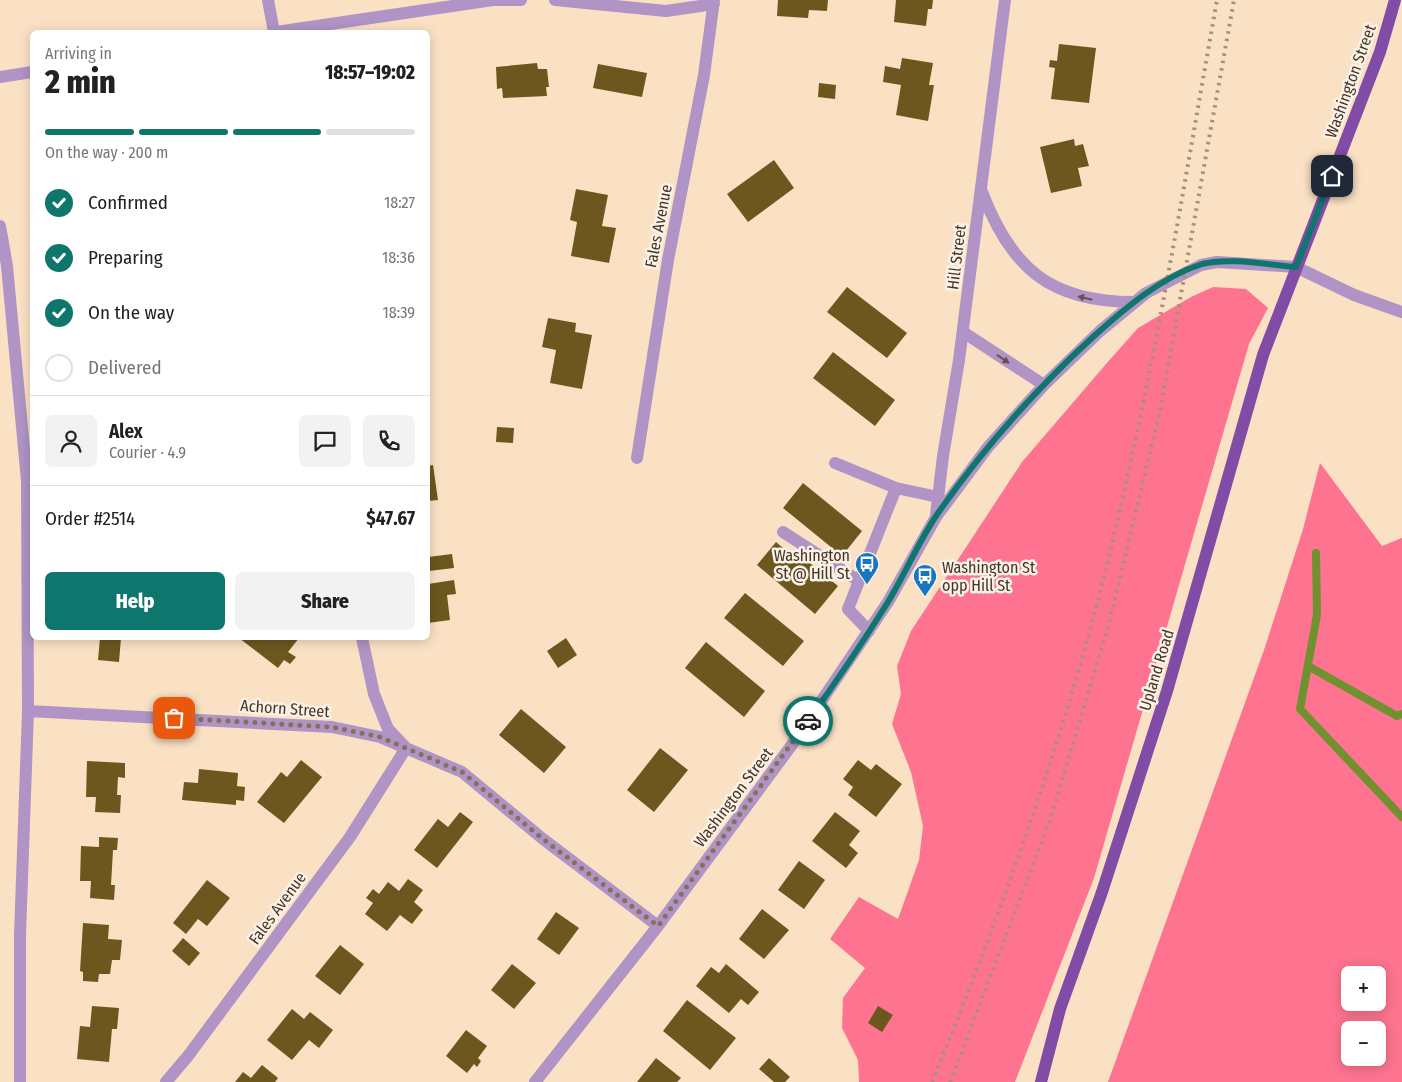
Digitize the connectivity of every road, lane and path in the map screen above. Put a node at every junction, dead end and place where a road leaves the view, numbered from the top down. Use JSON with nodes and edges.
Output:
{"nodes":[{"id":1,"x":268,"y":0,"type":"edge"},
{"id":2,"x":521,"y":0,"type":"edge"},
{"id":3,"x":556,"y":0,"type":"edge"},
{"id":4,"x":1005,"y":0,"type":"edge"},
{"id":5,"x":1395,"y":0,"type":"edge"},
{"id":6,"x":714,"y":2,"type":"edge"},
{"id":7,"x":275,"y":30,"type":"edge"},
{"id":8,"x":289,"y":30,"type":"edge"},
{"id":9,"x":30,"y":72,"type":"edge"},
{"id":10,"x":0,"y":77,"type":"edge"},
{"id":11,"x":981,"y":190,"type":"junction"},
{"id":12,"x":0,"y":226,"type":"edge"},
{"id":13,"x":1296,"y":267,"type":"junction"},
{"id":14,"x":1134,"y":302,"type":"junction"},
{"id":15,"x":1402,"y":312,"type":"edge"},
{"id":16,"x":963,"y":332,"type":"junction"},
{"id":17,"x":1044,"y":385,"type":"junction"},
{"id":18,"x":637,"y":458,"type":"dead end"},
{"id":19,"x":835,"y":463,"type":"dead end"},
{"id":20,"x":896,"y":488,"type":"junction"},
{"id":21,"x":938,"y":497,"type":"junction"},
{"id":22,"x":936,"y":517,"type":"junction"},
{"id":23,"x":783,"y":532,"type":"dead end"},
{"id":24,"x":859,"y":581,"type":"junction"},
{"id":25,"x":869,"y":630,"type":"junction"},
{"id":26,"x":362,"y":640,"type":"edge"},
{"id":27,"x":28,"y":711,"type":"junction"},
{"id":28,"x":406,"y":748,"type":"junction"},
{"id":29,"x":658,"y":926,"type":"junction"},
{"id":30,"x":20,"y":1082,"type":"edge"},
{"id":31,"x":166,"y":1082,"type":"edge"},
{"id":32,"x":535,"y":1082,"type":"edge"},
{"id":33,"x":1041,"y":1082,"type":"edge"}],
"edges":[{"from":1,"to":7,"type":"street"},
{"from":2,"to":8,"type":"street"},
{"from":3,"to":6,"type":"street"},
{"from":4,"to":11,"type":"street","name":"Hill Street"},
{"from":5,"to":13,"type":"main road","name":"Washington Street"},
{"from":6,"to":18,"type":"street","name":"Fales Avenue"},
{"from":9,"to":10,"type":"street"},
{"from":14,"to":11,"type":"street","one_way":true},
{"from":11,"to":16,"type":"street","name":"Hill Street"},
{"from":12,"to":27,"type":"street"},
{"from":13,"to":14,"type":"street","name":"Washington Street"},
{"from":13,"to":15,"type":"street"},
{"from":13,"to":33,"type":"main road","name":"Upland Road"},
{"from":14,"to":17,"type":"street","name":"Washington Street"},
{"from":16,"to":17,"type":"street","one_way":true},
{"from":16,"to":21,"type":"street","name":"Hill Street"},
{"from":17,"to":22,"type":"street","name":"Washington Street"},
{"from":19,"to":20,"type":"street"},
{"from":20,"to":21,"type":"street"},
{"from":20,"to":24,"type":"street"},
{"from":21,"to":22,"type":"street","name":"Hill Street"},
{"from":22,"to":25,"type":"street","name":"Washington Street"},
{"from":23,"to":24,"type":"street"},
{"from":24,"to":25,"type":"street"},
{"from":25,"to":29,"type":"street","name":"Washington Street"},
{"from":26,"to":28,"type":"street"},
{"from":27,"to":28,"type":"street","name":"Achorn Street"},
{"from":27,"to":30,"type":"street"},
{"from":28,"to":29,"type":"street","name":"Achorn Street"},
{"from":28,"to":31,"type":"street","name":"Fales Avenue"},
{"from":29,"to":32,"type":"street","name":"Washington Street"}]}
